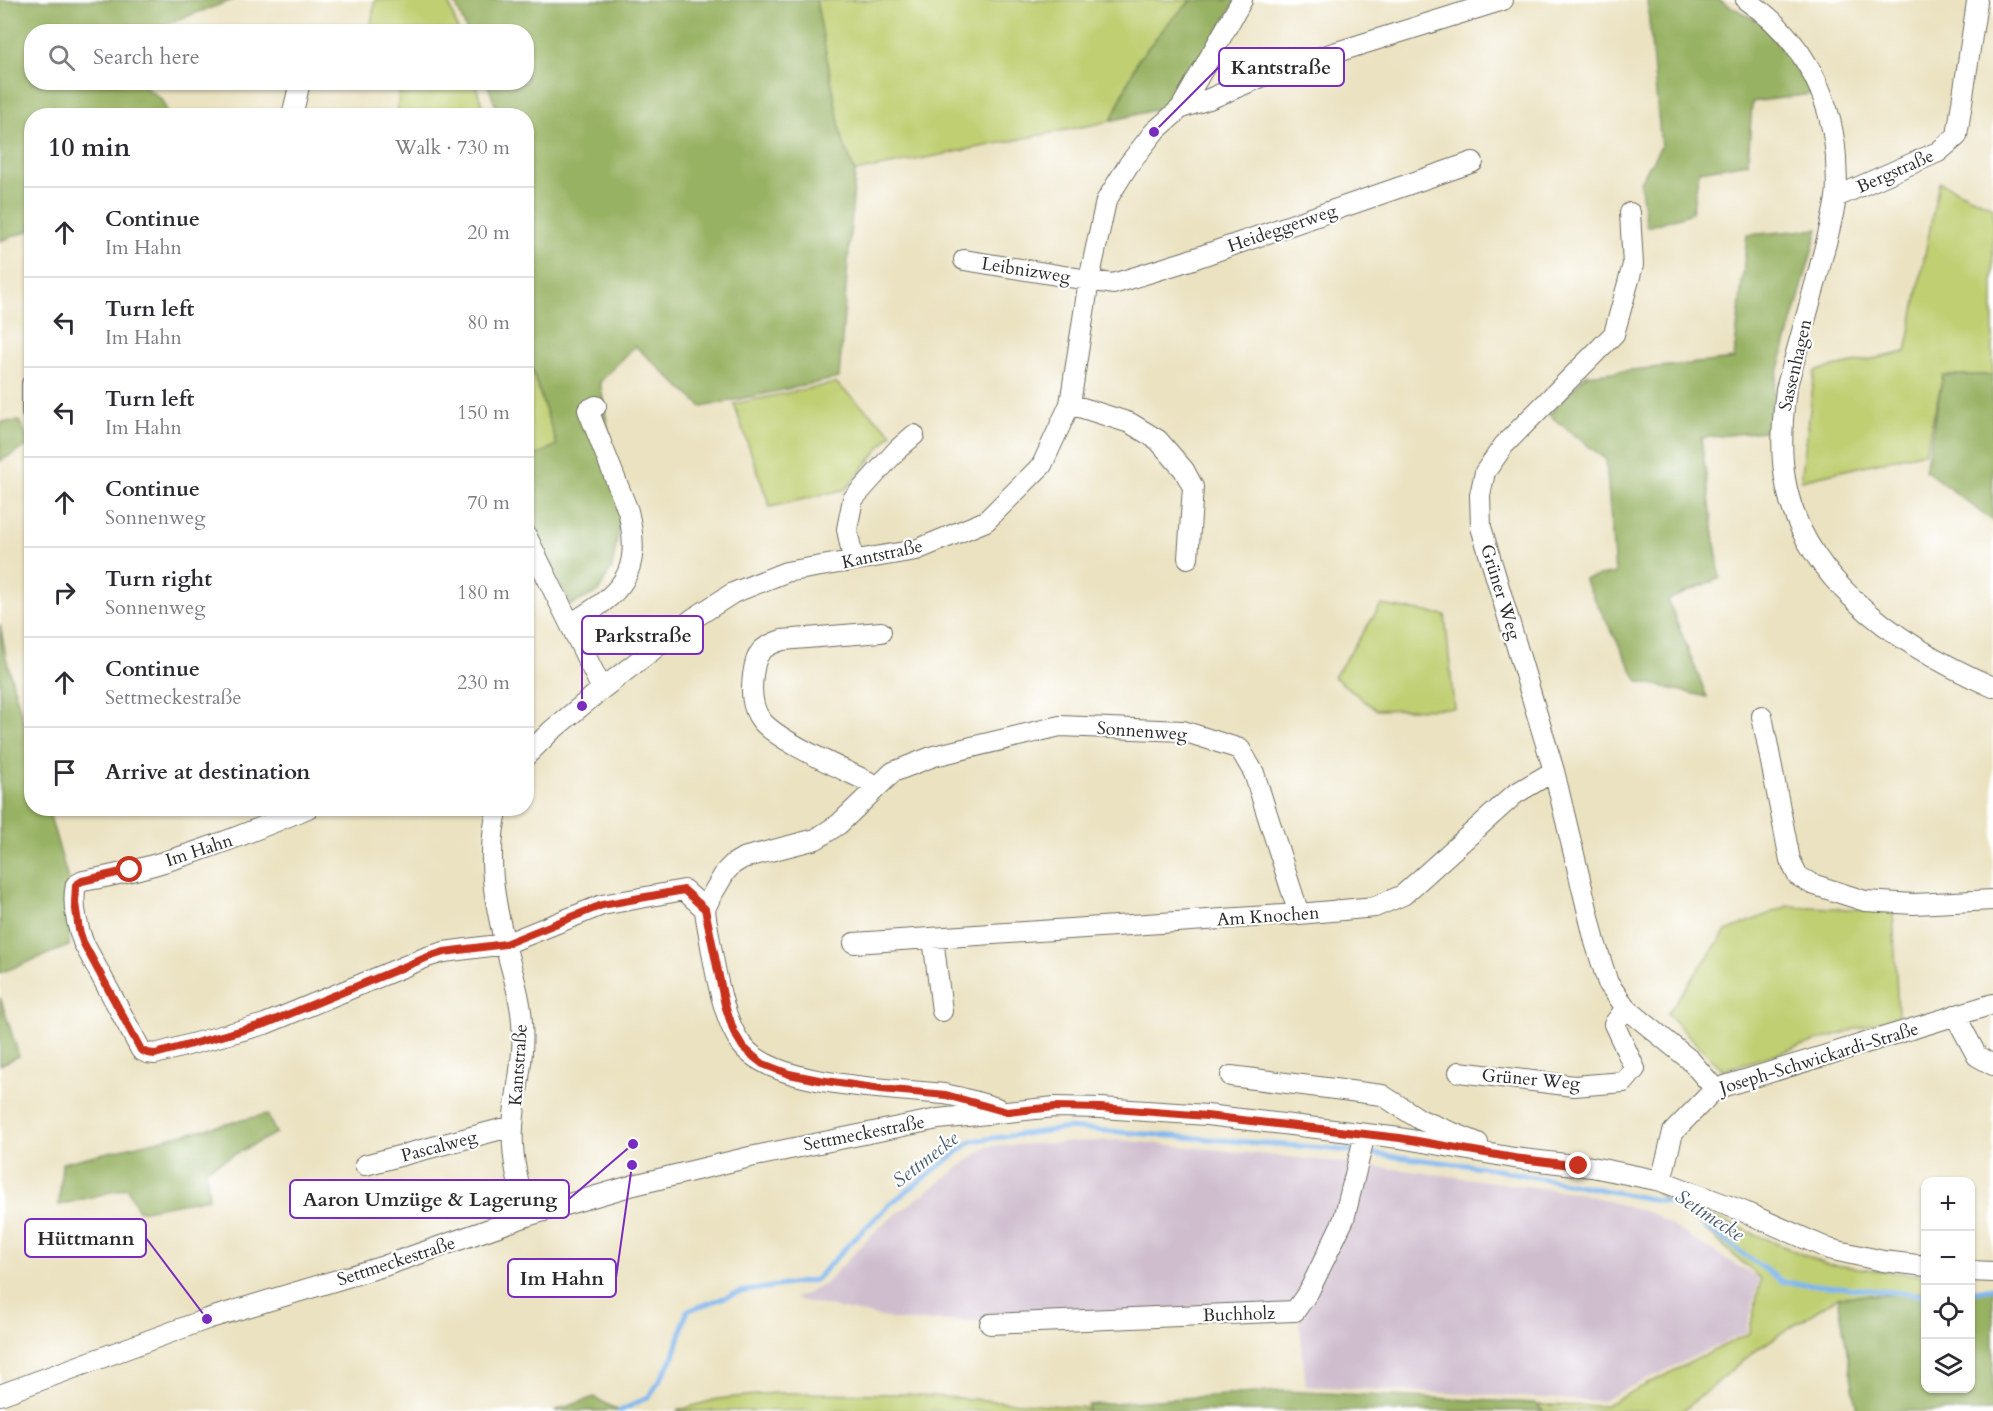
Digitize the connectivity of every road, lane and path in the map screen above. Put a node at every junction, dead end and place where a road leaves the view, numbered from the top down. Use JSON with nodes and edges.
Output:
{"nodes":[{"id":1,"x":1242,"y":0,"type":"edge"},
{"id":2,"x":1503,"y":0,"type":"edge"},
{"id":3,"x":1746,"y":0,"type":"edge"},
{"id":4,"x":1977,"y":2,"type":"dead end"},
{"id":5,"x":298,"y":90,"type":"edge"},
{"id":6,"x":294,"y":108,"type":"edge"},
{"id":7,"x":1181,"y":108,"type":"junction"},
{"id":8,"x":1473,"y":162,"type":"dead end"},
{"id":9,"x":1836,"y":197,"type":"junction"},
{"id":10,"x":1630,"y":213,"type":"dead end"},
{"id":11,"x":964,"y":260,"type":"dead end"},
{"id":12,"x":1089,"y":280,"type":"junction"},
{"id":13,"x":1070,"y":404,"type":"junction"},
{"id":14,"x":596,"y":406,"type":"dead end"},
{"id":15,"x":914,"y":435,"type":"dead end"},
{"id":16,"x":534,"y":551,"type":"edge"},
{"id":17,"x":1188,"y":558,"type":"dead end"},
{"id":18,"x":853,"y":559,"type":"junction"},
{"id":19,"x":570,"y":624,"type":"junction"},
{"id":20,"x":881,"y":632,"type":"dead end"},
{"id":21,"x":1993,"y":687,"type":"edge"},
{"id":22,"x":602,"y":689,"type":"junction"},
{"id":23,"x":1762,"y":716,"type":"dead end"},
{"id":24,"x":534,"y":748,"type":"edge"},
{"id":25,"x":1554,"y":771,"type":"junction"},
{"id":26,"x":877,"y":786,"type":"junction"},
{"id":27,"x":289,"y":816,"type":"edge"},
{"id":28,"x":496,"y":816,"type":"edge"},
{"id":29,"x":1993,"y":900,"type":"edge"},
{"id":30,"x":705,"y":909,"type":"junction"},
{"id":31,"x":1299,"y":914,"type":"junction"},
{"id":32,"x":933,"y":938,"type":"junction"},
{"id":33,"x":854,"y":943,"type":"dead end"},
{"id":34,"x":505,"y":944,"type":"junction"},
{"id":35,"x":1993,"y":1004,"type":"edge"},
{"id":36,"x":1626,"y":1008,"type":"junction"},
{"id":37,"x":942,"y":1011,"type":"dead end"},
{"id":38,"x":1955,"y":1016,"type":"junction"},
{"id":39,"x":1993,"y":1065,"type":"edge"},
{"id":40,"x":1459,"y":1072,"type":"dead end"},
{"id":41,"x":1231,"y":1076,"type":"dead end"},
{"id":42,"x":1715,"y":1089,"type":"junction"},
{"id":43,"x":1007,"y":1112,"type":"junction"},
{"id":44,"x":513,"y":1126,"type":"junction"},
{"id":45,"x":1364,"y":1139,"type":"junction"},
{"id":46,"x":1514,"y":1158,"type":"junction"},
{"id":47,"x":365,"y":1165,"type":"dead end"},
{"id":48,"x":1661,"y":1181,"type":"junction"},
{"id":49,"x":527,"y":1216,"type":"junction"},
{"id":50,"x":1921,"y":1265,"type":"edge"},
{"id":51,"x":1975,"y":1271,"type":"edge"},
{"id":52,"x":1993,"y":1272,"type":"edge"},
{"id":53,"x":990,"y":1324,"type":"dead end"},
{"id":54,"x":0,"y":1395,"type":"edge"}],
"edges":[{"from":1,"to":7,"type":"street"},
{"from":2,"to":7,"type":"street","name":"Kantstraße"},
{"from":3,"to":9,"type":"street","name":"Sassenhagen"},
{"from":4,"to":9,"type":"street","name":"Bergstraße"},
{"from":5,"to":6,"type":"street"},
{"from":7,"to":12,"type":"street","name":"Kantstraße"},
{"from":8,"to":12,"type":"street","name":"Heideggerweg"},
{"from":9,"to":21,"type":"street","name":"Sassenhagen"},
{"from":10,"to":25,"type":"street","name":"Grüner Weg"},
{"from":11,"to":12,"type":"street","name":"Leibnizweg"},
{"from":12,"to":13,"type":"street","name":"Kantstraße"},
{"from":13,"to":17,"type":"street"},
{"from":13,"to":18,"type":"street","name":"Kantstraße"},
{"from":14,"to":19,"type":"street"},
{"from":15,"to":18,"type":"street"},
{"from":16,"to":19,"type":"street"},
{"from":18,"to":22,"type":"street","name":"Kantstraße"},
{"from":19,"to":22,"type":"street"},
{"from":20,"to":26,"type":"street"},
{"from":22,"to":24,"type":"street","name":"Kantstraße"},
{"from":23,"to":29,"type":"street"},
{"from":25,"to":31,"type":"street","name":"Am Knochen"},
{"from":25,"to":36,"type":"street","name":"Grüner Weg"},
{"from":26,"to":30,"type":"street","name":"Sonnenweg"},
{"from":26,"to":31,"type":"street","name":"Sonnenweg"},
{"from":27,"to":34,"type":"street","name":"Im Hahn"},
{"from":28,"to":34,"type":"street","name":"Kantstraße"},
{"from":30,"to":34,"type":"street"},
{"from":30,"to":43,"type":"street"},
{"from":31,"to":32,"type":"street","name":"Am Knochen"},
{"from":32,"to":33,"type":"street","name":"Am Knochen"},
{"from":32,"to":37,"type":"street"},
{"from":34,"to":44,"type":"street","name":"Kantstraße"},
{"from":35,"to":38,"type":"street","name":"Joseph-Schwickardi-Straße"},
{"from":36,"to":40,"type":"street","name":"Grüner Weg"},
{"from":36,"to":42,"type":"street","name":"Grüner Weg"},
{"from":38,"to":39,"type":"street"},
{"from":38,"to":42,"type":"street","name":"Joseph-Schwickardi-Straße"},
{"from":41,"to":46,"type":"street"},
{"from":42,"to":48,"type":"street","name":"Joseph-Schwickardi-Straße"},
{"from":43,"to":45,"type":"street","name":"Settmeckestraße"},
{"from":43,"to":49,"type":"street","name":"Settmeckestraße"},
{"from":44,"to":47,"type":"street","name":"Pascalweg"},
{"from":44,"to":49,"type":"street","name":"Kantstraße"},
{"from":45,"to":46,"type":"street","name":"Settmeckestraße"},
{"from":45,"to":53,"type":"street","name":"Buchholz"},
{"from":46,"to":48,"type":"street","name":"Settmeckestraße"},
{"from":48,"to":50,"type":"street","name":"Settmeckestraße"},
{"from":49,"to":54,"type":"street","name":"Settmeckestraße"},
{"from":51,"to":52,"type":"street"}]}
